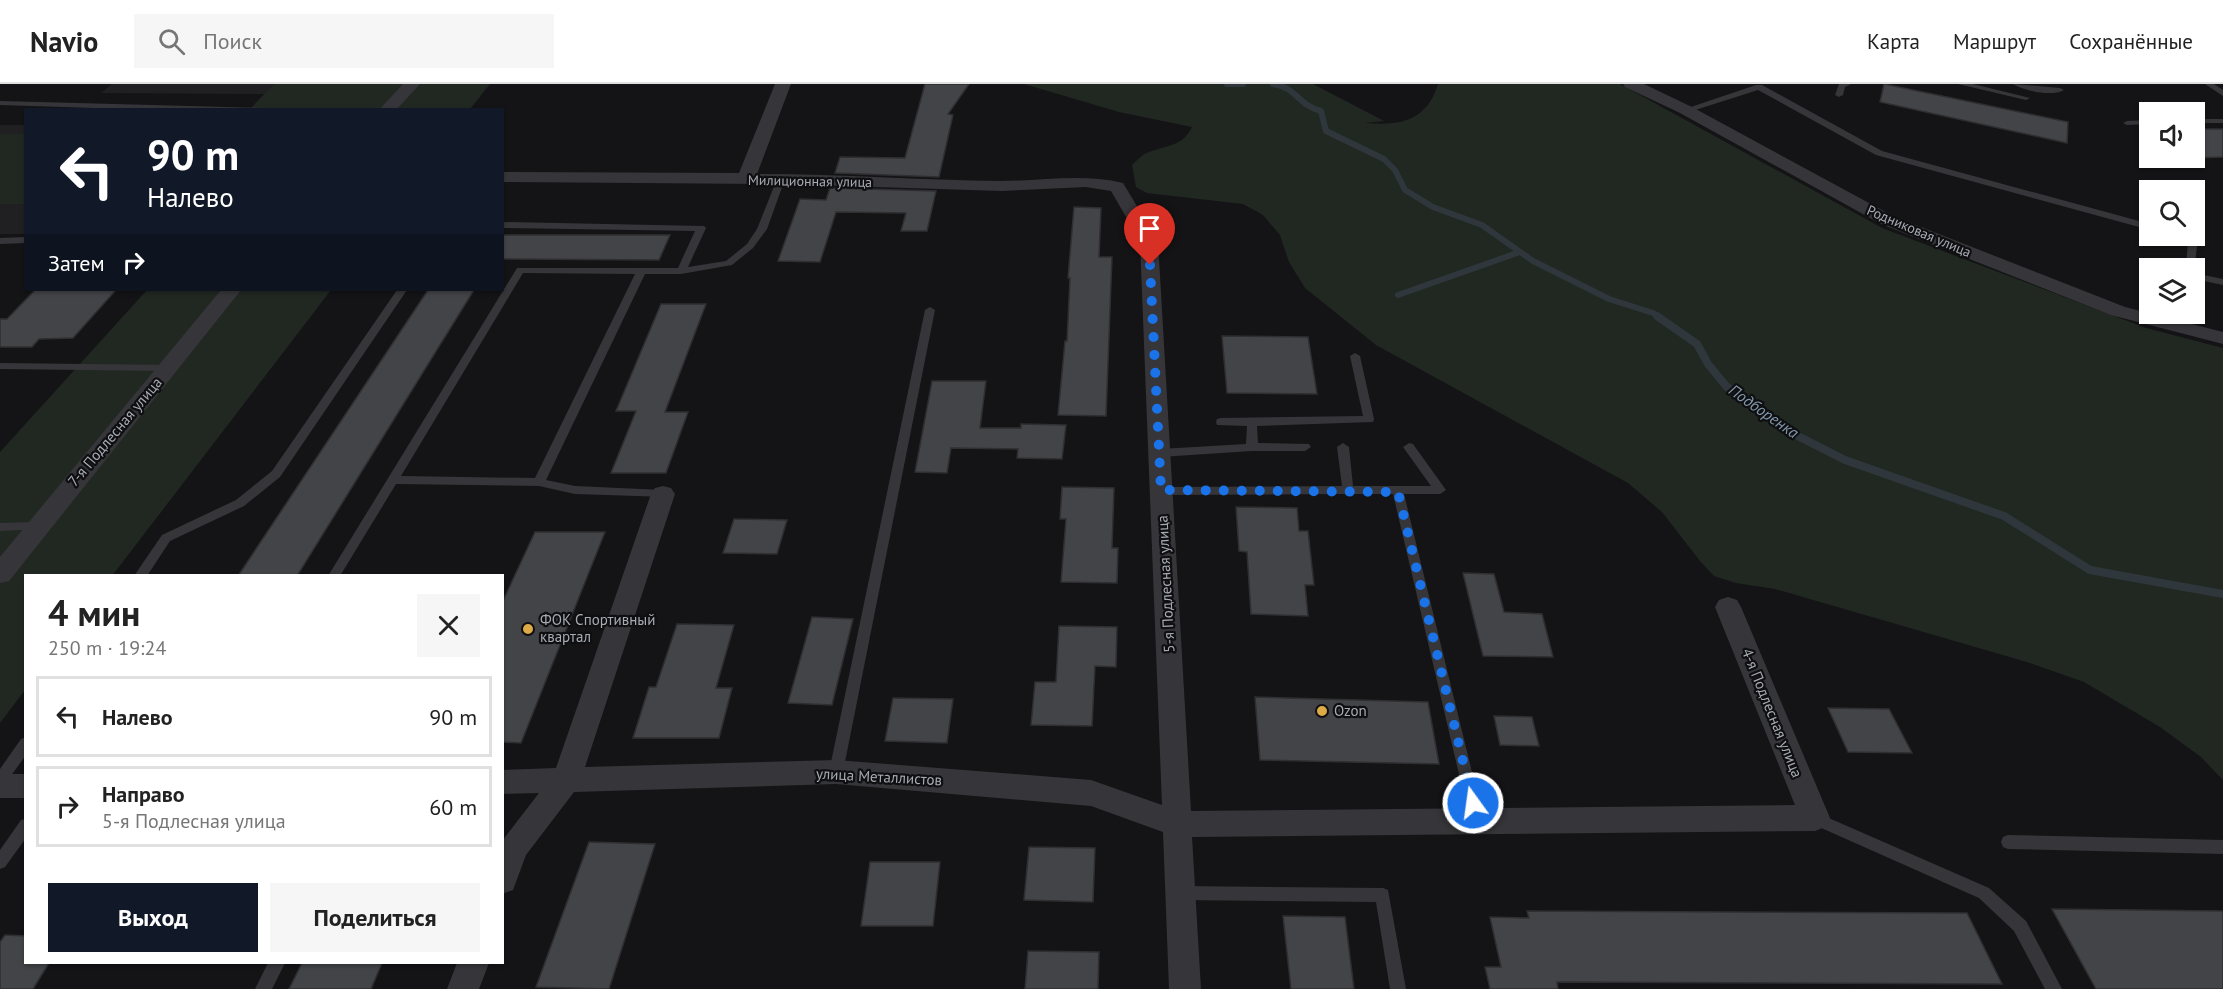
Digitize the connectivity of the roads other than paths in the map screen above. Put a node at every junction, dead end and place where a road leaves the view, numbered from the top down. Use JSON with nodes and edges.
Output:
{"nodes":[{"id":1,"x":412,"y":84,"type":"edge"},
{"id":2,"x":783,"y":84,"type":"edge"},
{"id":3,"x":1632,"y":84,"type":"edge"},
{"id":4,"x":1773,"y":84,"type":"edge"},
{"id":5,"x":1847,"y":84,"type":"edge"},
{"id":6,"x":1962,"y":84,"type":"edge"},
{"id":7,"x":2017,"y":84,"type":"edge"},
{"id":8,"x":2210,"y":84,"type":"edge"},
{"id":9,"x":1759,"y":87,"type":"junction"},
{"id":10,"x":2060,"y":90,"type":"dead end"},
{"id":11,"x":2223,"y":94,"type":"edge"},
{"id":12,"x":1839,"y":95,"type":"dead end"},
{"id":13,"x":2026,"y":98,"type":"dead end"},
{"id":14,"x":0,"y":103,"type":"edge"},
{"id":15,"x":189,"y":108,"type":"edge"},
{"id":16,"x":389,"y":108,"type":"edge"},
{"id":17,"x":1686,"y":110,"type":"junction"},
{"id":18,"x":2205,"y":121,"type":"edge"},
{"id":19,"x":2223,"y":121,"type":"edge"},
{"id":20,"x":2139,"y":122,"type":"edge"},
{"id":21,"x":2127,"y":123,"type":"dead end"},
{"id":22,"x":504,"y":177,"type":"edge"},
{"id":23,"x":746,"y":179,"type":"junction"},
{"id":24,"x":781,"y":179,"type":"junction"},
{"id":25,"x":1117,"y":187,"type":"joint"},
{"id":26,"x":2139,"y":224,"type":"edge"},
{"id":27,"x":504,"y":225,"type":"edge"},
{"id":28,"x":24,"y":240,"type":"edge"},
{"id":29,"x":0,"y":241,"type":"edge"},
{"id":30,"x":641,"y":271,"type":"junction"},
{"id":31,"x":681,"y":271,"type":"junction"},
{"id":32,"x":2205,"y":278,"type":"edge"},
{"id":33,"x":2223,"y":282,"type":"edge"},
{"id":34,"x":230,"y":291,"type":"edge"},
{"id":35,"x":401,"y":291,"type":"edge"},
{"id":36,"x":930,"y":310,"type":"dead end"},
{"id":37,"x":2223,"y":338,"type":"edge"},
{"id":38,"x":1356,"y":356,"type":"dead end"},
{"id":39,"x":0,"y":366,"type":"edge"},
{"id":40,"x":168,"y":368,"type":"junction"},
{"id":41,"x":1221,"y":422,"type":"dead end"},
{"id":42,"x":1252,"y":422,"type":"junction"},
{"id":43,"x":1252,"y":447,"type":"junction"},
{"id":44,"x":1305,"y":447,"type":"dead end"},
{"id":45,"x":1343,"y":447,"type":"dead end"},
{"id":46,"x":1409,"y":447,"type":"dead end"},
{"id":47,"x":1160,"y":453,"type":"junction"},
{"id":48,"x":393,"y":480,"type":"junction"},
{"id":49,"x":539,"y":482,"type":"junction"},
{"id":50,"x":1161,"y":490,"type":"junction"},
{"id":51,"x":1348,"y":492,"type":"junction"},
{"id":52,"x":1398,"y":492,"type":"junction"},
{"id":53,"x":663,"y":494,"type":"joint"},
{"id":54,"x":0,"y":526,"type":"edge"},
{"id":55,"x":37,"y":526,"type":"junction"},
{"id":56,"x":0,"y":574,"type":"edge"},
{"id":57,"x":141,"y":574,"type":"edge"},
{"id":58,"x":335,"y":574,"type":"edge"},
{"id":59,"x":1728,"y":607,"type":"dead end"},
{"id":60,"x":24,"y":746,"type":"edge"},
{"id":61,"x":836,"y":772,"type":"junction"},
{"id":62,"x":0,"y":780,"type":"edge"},
{"id":63,"x":566,"y":781,"type":"junction"},
{"id":64,"x":504,"y":782,"type":"edge"},
{"id":65,"x":0,"y":786,"type":"edge"},
{"id":66,"x":24,"y":786,"type":"edge"},
{"id":67,"x":1815,"y":818,"type":"junction"},
{"id":68,"x":1477,"y":821,"type":"junction"},
{"id":69,"x":1178,"y":824,"type":"junction"},
{"id":70,"x":24,"y":828,"type":"edge"},
{"id":71,"x":2008,"y":842,"type":"dead end"},
{"id":72,"x":2223,"y":847,"type":"edge"},
{"id":73,"x":0,"y":862,"type":"edge"},
{"id":74,"x":504,"y":875,"type":"edge"},
{"id":75,"x":1181,"y":893,"type":"junction"},
{"id":76,"x":276,"y":964,"type":"edge"},
{"id":77,"x":472,"y":964,"type":"edge"},
{"id":78,"x":263,"y":989,"type":"edge"},
{"id":79,"x":463,"y":989,"type":"edge"},
{"id":80,"x":1185,"y":989,"type":"edge"},
{"id":81,"x":1398,"y":989,"type":"edge"},
{"id":82,"x":2054,"y":989,"type":"edge"}],
"edges":[{"from":1,"to":16,"type":"street"},
{"from":2,"to":23,"type":"street"},
{"from":3,"to":17,"type":"street","name":"Родниковая улица"},
{"from":4,"to":9,"type":"lane"},
{"from":5,"to":12,"type":"lane"},
{"from":6,"to":13,"type":"lane"},
{"from":7,"to":10,"type":"lane"},
{"from":8,"to":11,"type":"lane"},
{"from":9,"to":17,"type":"lane"},
{"from":9,"to":26,"type":"lane"},
{"from":14,"to":15,"type":"lane"},
{"from":17,"to":37,"type":"street","name":"Родниковая улица"},
{"from":18,"to":19,"type":"lane"},
{"from":20,"to":21,"type":"lane"},
{"from":22,"to":23,"type":"street","name":"Милиционная улица"},
{"from":23,"to":24,"type":"street","name":"Милиционная улица"},
{"from":24,"to":25,"type":"street","name":"Милиционная улица"},
{"from":24,"to":31,"type":"lane"},
{"from":25,"to":47,"type":"street","name":"5-я Подлесная улица"},
{"from":27,"to":31,"type":"lane"},
{"from":28,"to":29,"type":"lane"},
{"from":30,"to":31,"type":"lane"},
{"from":30,"to":48,"type":"lane"},
{"from":30,"to":49,"type":"lane"},
{"from":32,"to":33,"type":"lane"},
{"from":34,"to":40,"type":"street","name":"7-я Подлесная улица"},
{"from":35,"to":57,"type":"lane"},
{"from":36,"to":61,"type":"lane"},
{"from":38,"to":42,"type":"lane"},
{"from":39,"to":40,"type":"lane"},
{"from":40,"to":55,"type":"street","name":"7-я Подлесная улица"},
{"from":41,"to":42,"type":"lane"},
{"from":42,"to":43,"type":"lane"},
{"from":43,"to":44,"type":"lane"},
{"from":43,"to":47,"type":"lane"},
{"from":45,"to":51,"type":"lane"},
{"from":46,"to":52,"type":"lane"},
{"from":47,"to":50,"type":"street","name":"5-я Подлесная улица"},
{"from":48,"to":49,"type":"lane"},
{"from":48,"to":58,"type":"lane"},
{"from":49,"to":53,"type":"lane"},
{"from":50,"to":51,"type":"lane"},
{"from":50,"to":69,"type":"street","name":"5-я Подлесная улица"},
{"from":51,"to":52,"type":"lane"},
{"from":52,"to":68,"type":"lane"},
{"from":53,"to":63,"type":"street"},
{"from":54,"to":55,"type":"lane"},
{"from":55,"to":56,"type":"street","name":"7-я Подлесная улица"},
{"from":59,"to":67,"type":"street","name":"4-я Подлесная улица"},
{"from":60,"to":62,"type":"lane"},
{"from":61,"to":63,"type":"street","name":"улица Металлистов"},
{"from":61,"to":69,"type":"street","name":"улица Металлистов"},
{"from":63,"to":64,"type":"street","name":"улица Металлистов"},
{"from":63,"to":74,"type":"street"},
{"from":65,"to":66,"type":"street"},
{"from":67,"to":68,"type":"street"},
{"from":67,"to":82,"type":"lane"},
{"from":68,"to":69,"type":"street"},
{"from":69,"to":75,"type":"street","name":"5-я Подлесная улица"},
{"from":70,"to":73,"type":"lane"},
{"from":71,"to":72,"type":"lane"},
{"from":75,"to":80,"type":"street","name":"5-я Подлесная улица"},
{"from":75,"to":81,"type":"lane"},
{"from":76,"to":78,"type":"lane"},
{"from":77,"to":79,"type":"street"}]}
